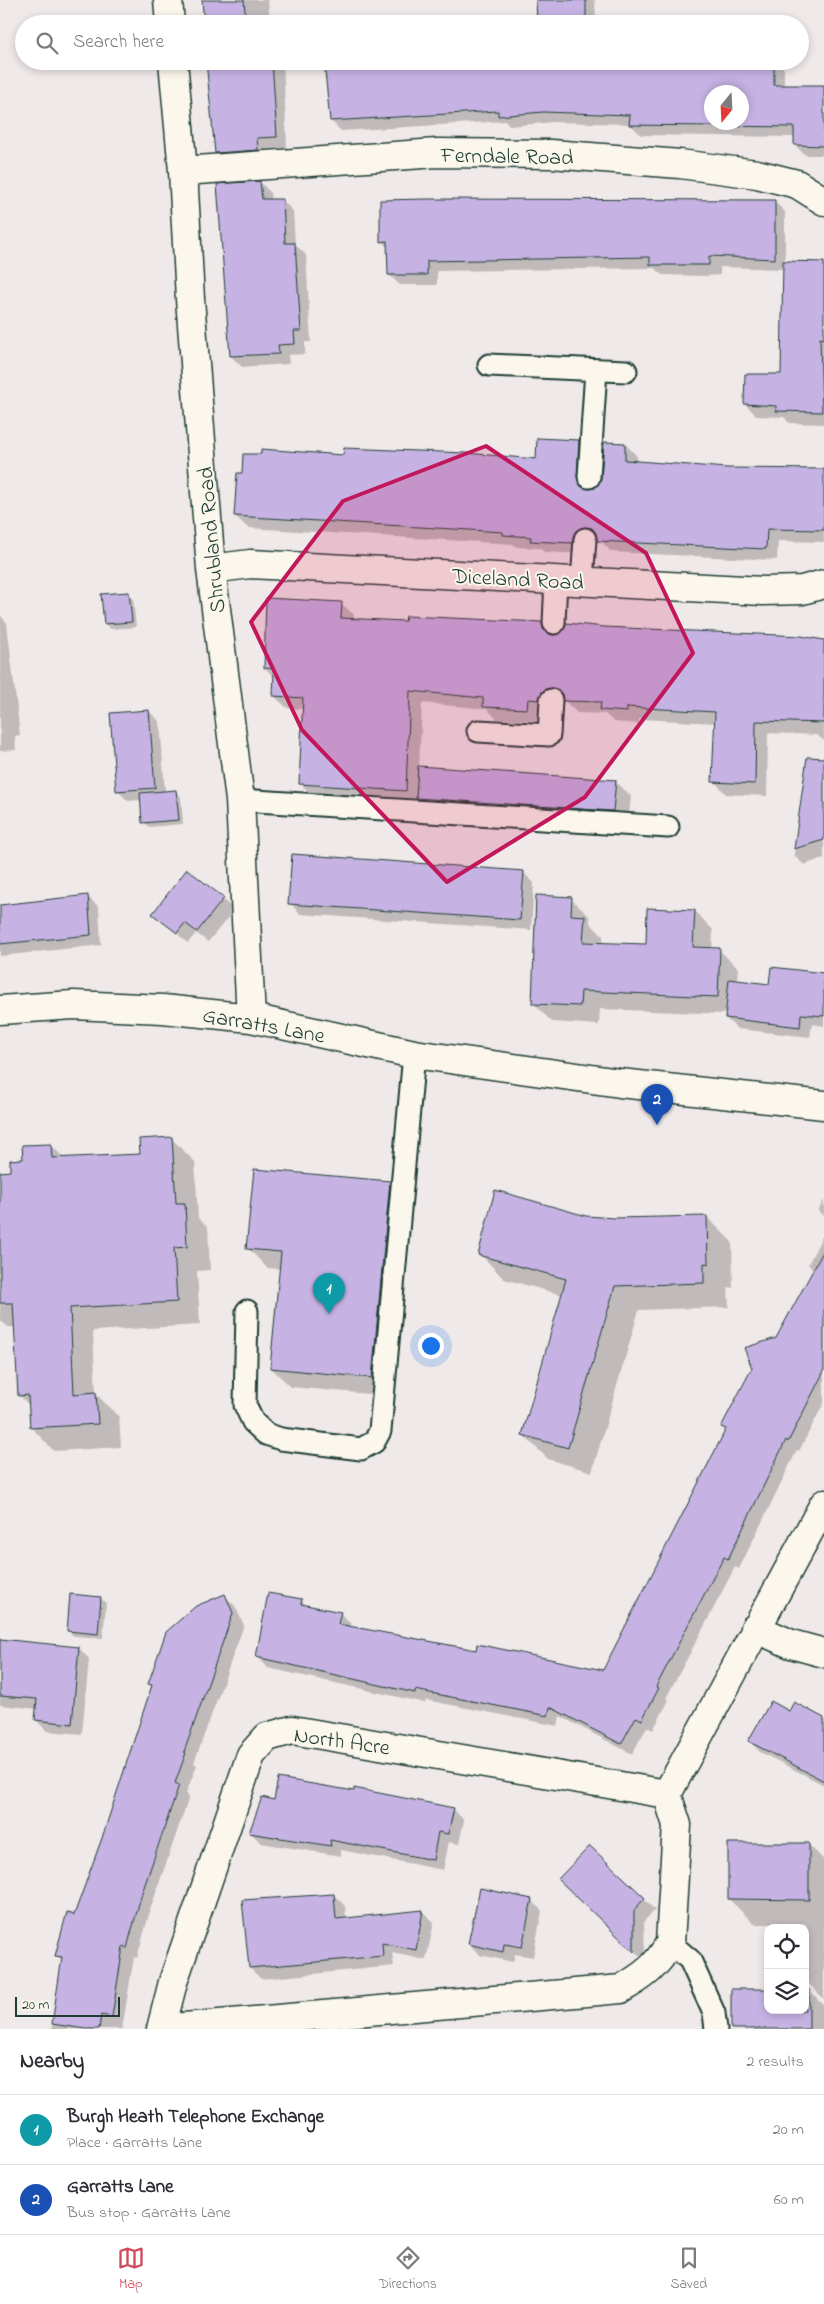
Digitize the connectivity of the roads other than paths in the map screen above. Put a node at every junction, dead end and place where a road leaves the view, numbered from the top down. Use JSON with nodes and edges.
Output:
{"nodes":[{"id":1,"x":168,"y":0,"type":"edge"},
{"id":2,"x":169,"y":15,"type":"edge"},
{"id":3,"x":174,"y":70,"type":"edge"},
{"id":4,"x":183,"y":171,"type":"junction"},
{"id":5,"x":824,"y":201,"type":"edge"},
{"id":6,"x":489,"y":365,"type":"dead end"},
{"id":7,"x":596,"y":370,"type":"junction"},
{"id":8,"x":626,"y":371,"type":"dead end"},
{"id":9,"x":589,"y":477,"type":"dead end"},
{"id":10,"x":585,"y":539,"type":"dead end"},
{"id":11,"x":211,"y":569,"type":"junction"},
{"id":12,"x":556,"y":580,"type":"junction"},
{"id":13,"x":582,"y":581,"type":"junction"},
{"id":14,"x":824,"y":584,"type":"edge"},
{"id":15,"x":554,"y":623,"type":"dead end"},
{"id":16,"x":551,"y":700,"type":"dead end"},
{"id":17,"x":478,"y":731,"type":"dead end"},
{"id":18,"x":240,"y":800,"type":"junction"},
{"id":19,"x":668,"y":827,"type":"dead end"},
{"id":20,"x":0,"y":1010,"type":"edge"},
{"id":21,"x":251,"y":1018,"type":"junction"},
{"id":22,"x":414,"y":1054,"type":"junction"},
{"id":23,"x":824,"y":1105,"type":"edge"},
{"id":24,"x":247,"y":1311,"type":"dead end"},
{"id":25,"x":824,"y":1504,"type":"edge"},
{"id":26,"x":755,"y":1628,"type":"junction"},
{"id":27,"x":824,"y":1653,"type":"edge"},
{"id":28,"x":667,"y":1794,"type":"junction"},
{"id":29,"x":670,"y":1943,"type":"junction"},
{"id":30,"x":161,"y":2029,"type":"edge"},
{"id":31,"x":716,"y":2029,"type":"edge"}],
"edges":[{"from":1,"to":2,"type":"street"},
{"from":3,"to":4,"type":"street","name":"Shrubland Road"},
{"from":4,"to":5,"type":"street","name":"Ferndale Road"},
{"from":4,"to":11,"type":"street","name":"Shrubland Road"},
{"from":6,"to":7,"type":"lane"},
{"from":7,"to":8,"type":"lane"},
{"from":7,"to":9,"type":"lane"},
{"from":10,"to":13,"type":"lane"},
{"from":11,"to":12,"type":"street","name":"Diceland Road"},
{"from":11,"to":18,"type":"street","name":"Shrubland Road"},
{"from":12,"to":13,"type":"street","name":"Diceland Road"},
{"from":12,"to":15,"type":"lane"},
{"from":13,"to":14,"type":"street","name":"Diceland Road"},
{"from":16,"to":17,"type":"lane"},
{"from":18,"to":19,"type":"lane"},
{"from":18,"to":21,"type":"street","name":"Shrubland Road"},
{"from":20,"to":21,"type":"street","name":"Garratts Lane"},
{"from":21,"to":22,"type":"street","name":"Garratts Lane"},
{"from":22,"to":23,"type":"street","name":"Garratts Lane"},
{"from":22,"to":24,"type":"lane"},
{"from":25,"to":26,"type":"street"},
{"from":26,"to":27,"type":"street"},
{"from":26,"to":28,"type":"street"},
{"from":28,"to":29,"type":"street"},
{"from":28,"to":30,"type":"street","name":"North Acre"},
{"from":29,"to":30,"type":"street","name":"North Acre"},
{"from":29,"to":31,"type":"lane"}]}
